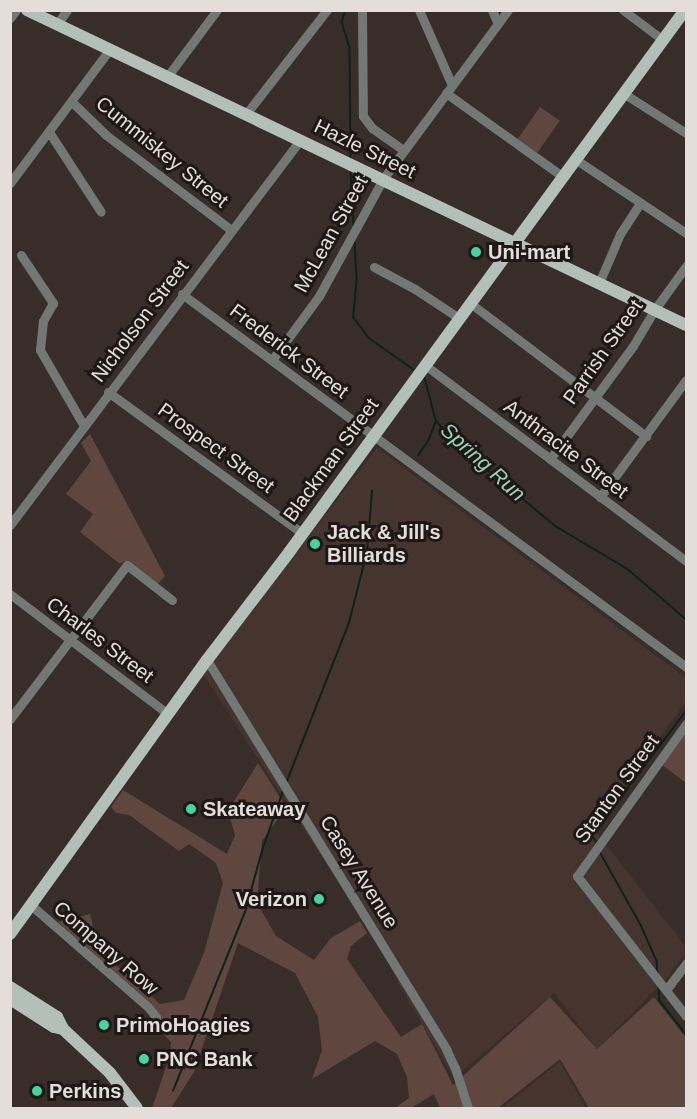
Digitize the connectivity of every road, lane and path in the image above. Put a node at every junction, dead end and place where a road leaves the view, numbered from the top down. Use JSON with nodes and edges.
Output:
{"nodes":[{"id":1,"x":16,"y":10,"type":"edge"},
{"id":2,"x":27,"y":10,"type":"edge"},
{"id":3,"x":67,"y":10,"type":"edge"},
{"id":4,"x":217,"y":10,"type":"edge"},
{"id":5,"x":327,"y":10,"type":"edge"},
{"id":6,"x":362,"y":10,"type":"edge"},
{"id":7,"x":419,"y":10,"type":"edge"},
{"id":8,"x":492,"y":10,"type":"edge"},
{"id":9,"x":508,"y":10,"type":"edge"},
{"id":10,"x":623,"y":10,"type":"edge"},
{"id":11,"x":685,"y":10,"type":"edge"},
{"id":12,"x":10,"y":18,"type":"edge"},
{"id":13,"x":57,"y":24,"type":"junction"},
{"id":14,"x":498,"y":24,"type":"junction"},
{"id":15,"x":663,"y":40,"type":"junction"},
{"id":16,"x":110,"y":49,"type":"junction"},
{"id":17,"x":167,"y":77,"type":"junction"},
{"id":18,"x":449,"y":89,"type":"junction"},
{"id":19,"x":623,"y":93,"type":"junction"},
{"id":20,"x":72,"y":102,"type":"junction"},
{"id":21,"x":246,"y":114,"type":"junction"},
{"id":22,"x":49,"y":132,"type":"junction"},
{"id":23,"x":687,"y":133,"type":"edge"},
{"id":24,"x":300,"y":140,"type":"junction"},
{"id":25,"x":404,"y":150,"type":"junction"},
{"id":26,"x":575,"y":159,"type":"junction"},
{"id":27,"x":562,"y":176,"type":"junction"},
{"id":28,"x":383,"y":179,"type":"junction"},
{"id":29,"x":10,"y":183,"type":"edge"},
{"id":30,"x":640,"y":203,"type":"junction"},
{"id":31,"x":101,"y":212,"type":"dead end"},
{"id":32,"x":231,"y":230,"type":"junction"},
{"id":33,"x":687,"y":233,"type":"edge"},
{"id":34,"x":515,"y":243,"type":"junction"},
{"id":35,"x":21,"y":255,"type":"dead end"},
{"id":36,"x":687,"y":266,"type":"edge"},
{"id":37,"x":374,"y":267,"type":"dead end"},
{"id":38,"x":599,"y":283,"type":"junction"},
{"id":39,"x":182,"y":294,"type":"junction"},
{"id":40,"x":470,"y":303,"type":"junction"},
{"id":41,"x":655,"y":309,"type":"junction"},
{"id":42,"x":459,"y":318,"type":"junction"},
{"id":43,"x":687,"y":325,"type":"edge"},
{"id":44,"x":272,"y":360,"type":"junction"},
{"id":45,"x":421,"y":371,"type":"junction"},
{"id":46,"x":687,"y":380,"type":"edge"},
{"id":47,"x":108,"y":392,"type":"junction"},
{"id":48,"x":595,"y":398,"type":"junction"},
{"id":49,"x":84,"y":426,"type":"junction"},
{"id":50,"x":374,"y":436,"type":"junction"},
{"id":51,"x":646,"y":436,"type":"junction"},
{"id":52,"x":550,"y":459,"type":"junction"},
{"id":53,"x":600,"y":496,"type":"junction"},
{"id":54,"x":10,"y":525,"type":"edge"},
{"id":55,"x":302,"y":534,"type":"junction"},
{"id":56,"x":687,"y":561,"type":"edge"},
{"id":57,"x":10,"y":594,"type":"edge"},
{"id":58,"x":172,"y":600,"type":"dead end"},
{"id":59,"x":71,"y":640,"type":"junction"},
{"id":60,"x":207,"y":660,"type":"junction"},
{"id":61,"x":687,"y":667,"type":"edge"},
{"id":62,"x":168,"y":714,"type":"junction"},
{"id":63,"x":10,"y":719,"type":"edge"},
{"id":64,"x":687,"y":724,"type":"edge"},
{"id":65,"x":32,"y":906,"type":"junction"},
{"id":66,"x":10,"y":934,"type":"edge"},
{"id":67,"x":687,"y":963,"type":"edge"},
{"id":68,"x":10,"y":980,"type":"edge"},
{"id":69,"x":663,"y":986,"type":"junction"},
{"id":70,"x":10,"y":987,"type":"edge"},
{"id":71,"x":27,"y":995,"type":"junction"},
{"id":72,"x":10,"y":999,"type":"edge"},
{"id":73,"x":687,"y":1016,"type":"edge"},
{"id":74,"x":156,"y":1017,"type":"dead end"},
{"id":75,"x":63,"y":1029,"type":"junction"},
{"id":76,"x":137,"y":1108,"type":"edge"},
{"id":77,"x":468,"y":1108,"type":"edge"}],
"edges":[{"from":1,"to":12,"type":"street"},
{"from":2,"to":13,"type":"main road","name":"Hazle Street"},
{"from":3,"to":13,"type":"street"},
{"from":4,"to":17,"type":"street"},
{"from":5,"to":21,"type":"street"},
{"from":6,"to":25,"type":"street"},
{"from":7,"to":18,"type":"street"},
{"from":8,"to":14,"type":"street"},
{"from":9,"to":14,"type":"street","name":"McLean Street"},
{"from":10,"to":15,"type":"street"},
{"from":11,"to":15,"type":"main road","name":"Blackman Street"},
{"from":13,"to":16,"type":"main road","name":"Hazle Street"},
{"from":14,"to":18,"type":"street","name":"McLean Street"},
{"from":15,"to":19,"type":"main road","name":"Blackman Street"},
{"from":16,"to":17,"type":"main road","name":"Hazle Street"},
{"from":16,"to":20,"type":"street"},
{"from":17,"to":21,"type":"main road","name":"Hazle Street"},
{"from":18,"to":25,"type":"street","name":"McLean Street"},
{"from":18,"to":27,"type":"street"},
{"from":19,"to":23,"type":"street"},
{"from":19,"to":26,"type":"main road","name":"Blackman Street"},
{"from":20,"to":22,"type":"street"},
{"from":20,"to":32,"type":"street","name":"Cummiskey Street"},
{"from":21,"to":24,"type":"main road","name":"Hazle Street"},
{"from":22,"to":29,"type":"street"},
{"from":22,"to":31,"type":"street"},
{"from":24,"to":28,"type":"main road","name":"Hazle Street"},
{"from":24,"to":32,"type":"street","name":"Nicholson Street"},
{"from":25,"to":28,"type":"street","name":"McLean Street"},
{"from":26,"to":27,"type":"main road","name":"Blackman Street"},
{"from":26,"to":30,"type":"street"},
{"from":27,"to":34,"type":"main road","name":"Blackman Street"},
{"from":28,"to":34,"type":"main road","name":"Hazle Street"},
{"from":28,"to":44,"type":"street","name":"McLean Street"},
{"from":30,"to":33,"type":"street"},
{"from":30,"to":38,"type":"street"},
{"from":32,"to":39,"type":"street","name":"Nicholson Street"},
{"from":34,"to":38,"type":"main road","name":"Hazle Street"},
{"from":34,"to":40,"type":"main road","name":"Blackman Street"},
{"from":35,"to":49,"type":"street"},
{"from":36,"to":41,"type":"street","name":"Parrish Street"},
{"from":37,"to":42,"type":"street"},
{"from":38,"to":41,"type":"main road","name":"Hazle Street"},
{"from":39,"to":44,"type":"street","name":"Frederick Street"},
{"from":39,"to":47,"type":"street","name":"Nicholson Street"},
{"from":40,"to":42,"type":"main road","name":"Blackman Street"},
{"from":40,"to":48,"type":"street"},
{"from":41,"to":43,"type":"main road","name":"Hazle Street"},
{"from":41,"to":48,"type":"street","name":"Parrish Street"},
{"from":42,"to":45,"type":"main road","name":"Blackman Street"},
{"from":44,"to":50,"type":"street","name":"Frederick Street"},
{"from":45,"to":50,"type":"main road","name":"Blackman Street"},
{"from":45,"to":52,"type":"street","name":"Anthracite Street"},
{"from":46,"to":51,"type":"street"},
{"from":47,"to":49,"type":"street","name":"Nicholson Street"},
{"from":47,"to":55,"type":"street","name":"Prospect Street"},
{"from":48,"to":51,"type":"street"},
{"from":48,"to":52,"type":"street","name":"Parrish Street"},
{"from":49,"to":54,"type":"street","name":"Nicholson Street"},
{"from":50,"to":55,"type":"main road","name":"Blackman Street"},
{"from":50,"to":61,"type":"street","name":"Frederick Street"},
{"from":51,"to":53,"type":"street"},
{"from":52,"to":53,"type":"street","name":"Anthracite Street"},
{"from":53,"to":56,"type":"street","name":"Anthracite Street"},
{"from":55,"to":60,"type":"main road","name":"Blackman Street"},
{"from":57,"to":59,"type":"street","name":"Charles Street"},
{"from":58,"to":59,"type":"street"},
{"from":59,"to":62,"type":"street","name":"Charles Street"},
{"from":59,"to":63,"type":"street"},
{"from":60,"to":62,"type":"main road","name":"Blackman Street"},
{"from":60,"to":77,"type":"street","name":"Casey Avenue"},
{"from":62,"to":65,"type":"main road","name":"Blackman Street"},
{"from":64,"to":69,"type":"street","name":"Stanton Street"},
{"from":65,"to":66,"type":"main road","name":"Blackman Street"},
{"from":65,"to":74,"type":"street","name":"Company Row"},
{"from":67,"to":69,"type":"street"},
{"from":68,"to":71,"type":"main road"},
{"from":69,"to":73,"type":"street"},
{"from":70,"to":71,"type":"main road"},
{"from":71,"to":75,"type":"main road"},
{"from":72,"to":75,"type":"main road"},
{"from":75,"to":76,"type":"main road"}]}
